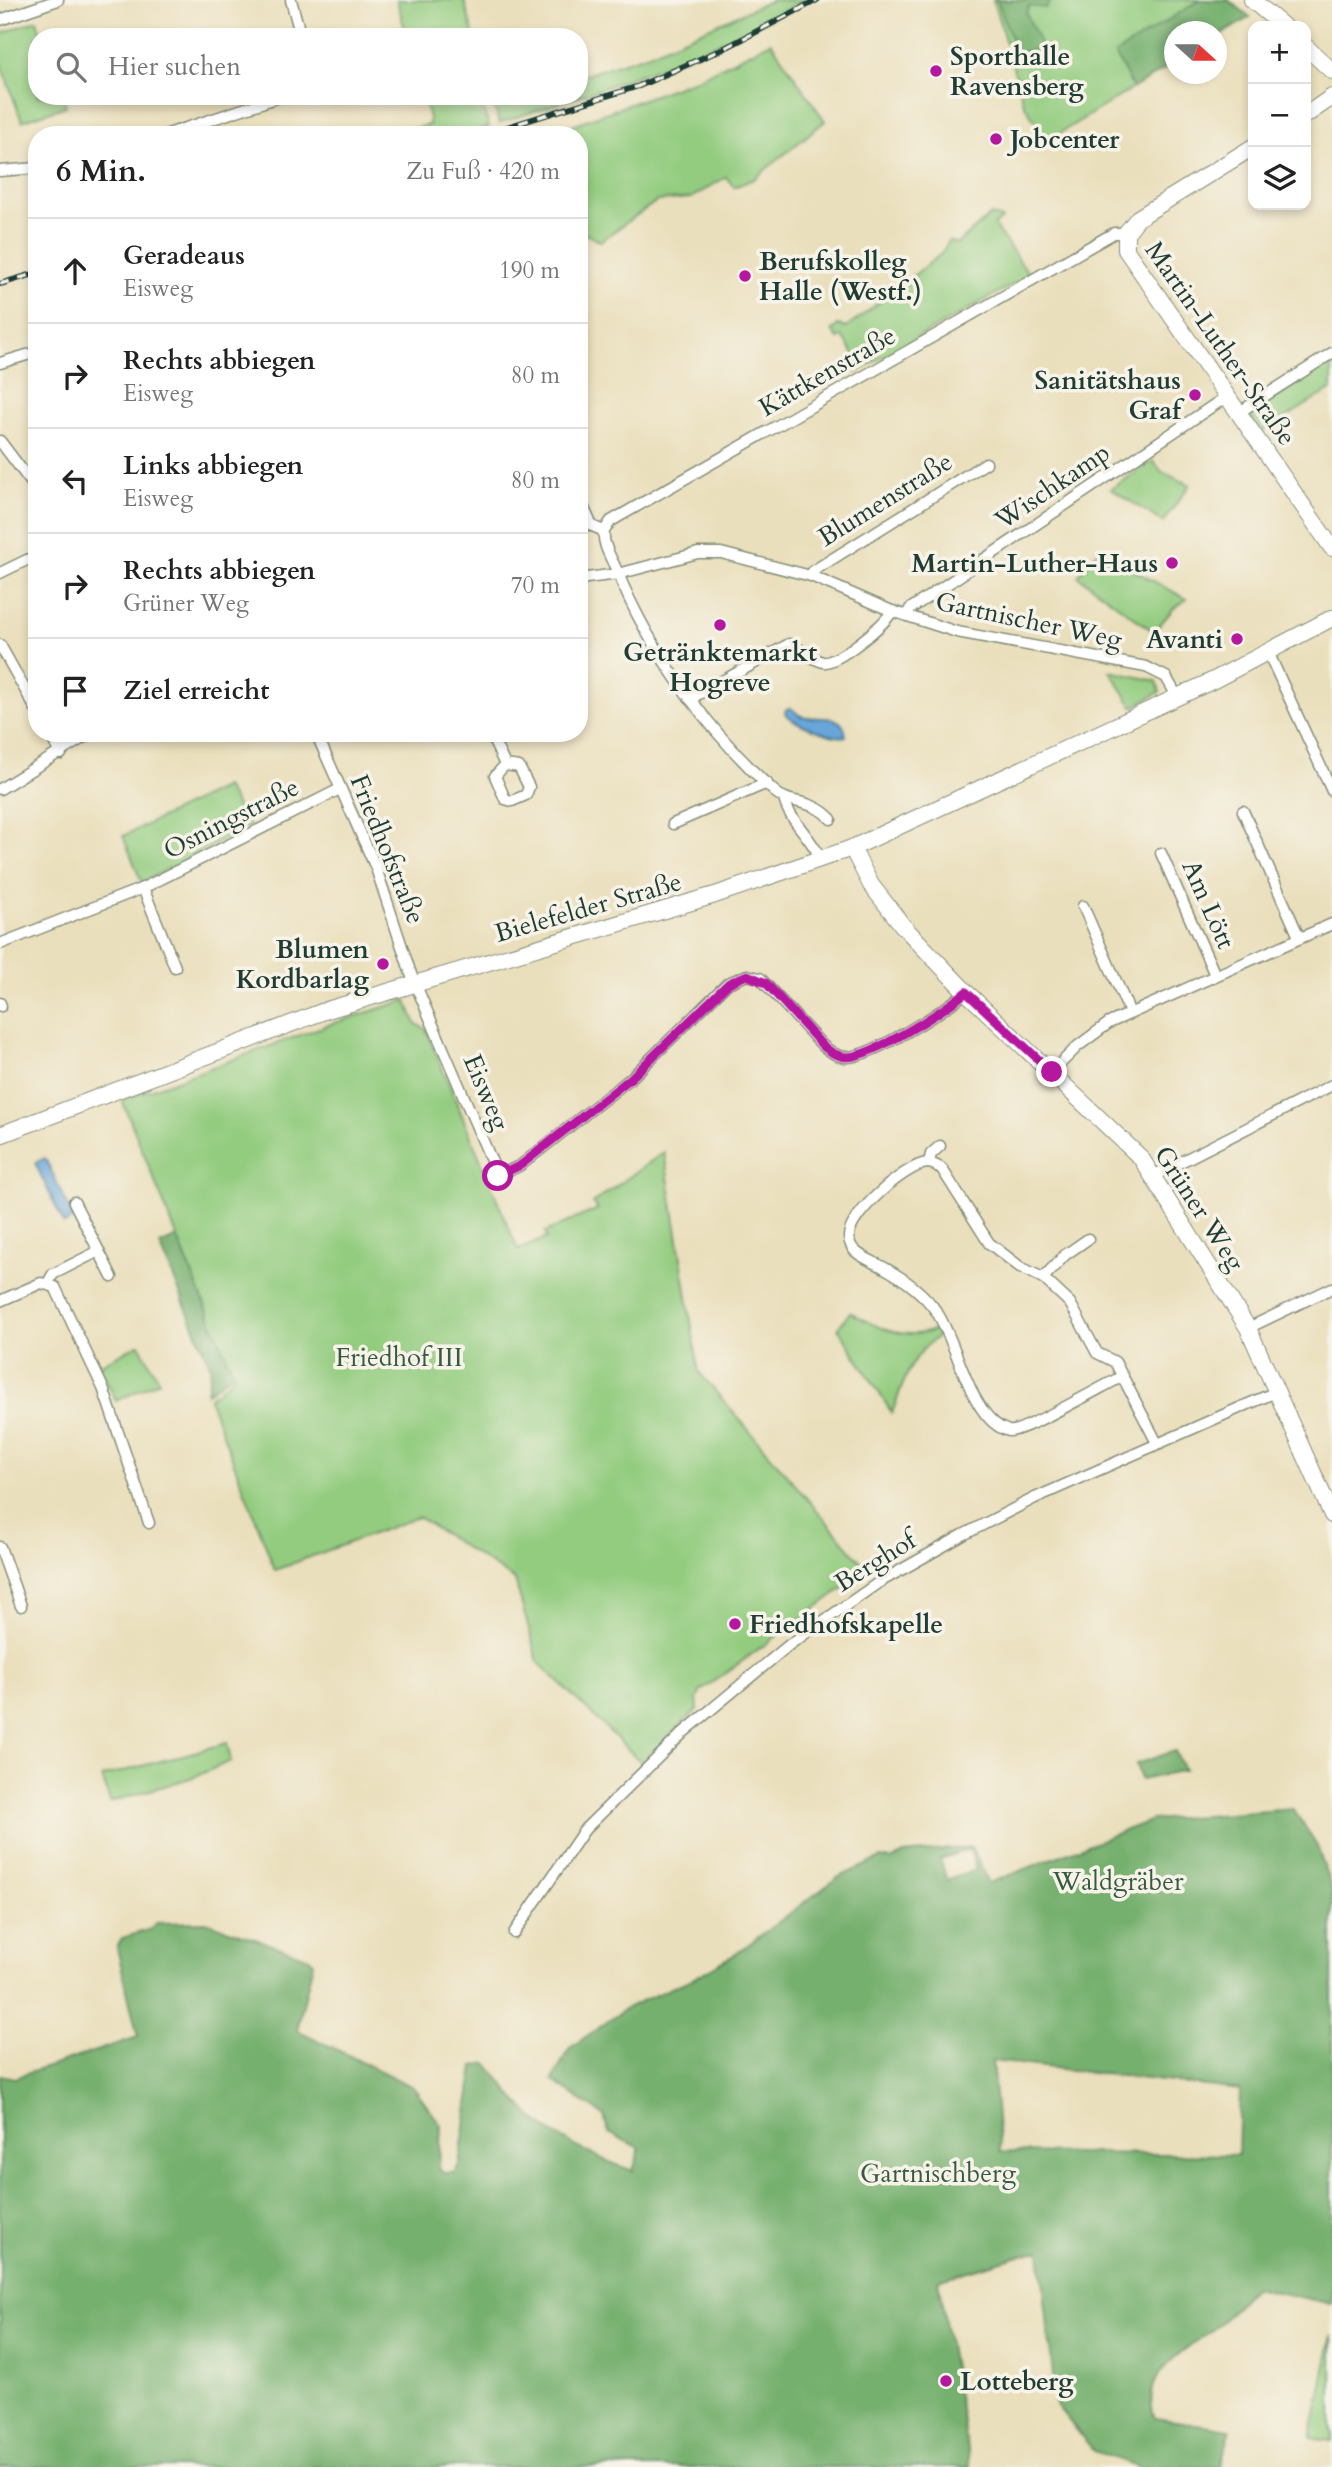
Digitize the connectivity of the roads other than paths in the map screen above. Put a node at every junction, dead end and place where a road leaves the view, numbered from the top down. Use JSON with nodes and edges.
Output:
{"nodes":[{"id":1,"x":58,"y":0,"type":"edge"},
{"id":2,"x":291,"y":0,"type":"edge"},
{"id":3,"x":1252,"y":0,"type":"edge"},
{"id":4,"x":0,"y":20,"type":"edge"},
{"id":5,"x":1277,"y":21,"type":"edge"},
{"id":6,"x":299,"y":28,"type":"edge"},
{"id":7,"x":1311,"y":52,"type":"edge"},
{"id":8,"x":1332,"y":71,"type":"edge"},
{"id":9,"x":1332,"y":97,"type":"edge"},
{"id":10,"x":255,"y":105,"type":"edge"},
{"id":11,"x":1311,"y":112,"type":"edge"},
{"id":12,"x":192,"y":126,"type":"edge"},
{"id":13,"x":1248,"y":150,"type":"edge"},
{"id":14,"x":28,"y":169,"type":"edge"},
{"id":15,"x":0,"y":171,"type":"edge"},
{"id":16,"x":1126,"y":233,"type":"junction"},
{"id":17,"x":1332,"y":353,"type":"edge"},
{"id":18,"x":28,"y":355,"type":"edge"},
{"id":19,"x":0,"y":363,"type":"edge"},
{"id":20,"x":1226,"y":397,"type":"junction"},
{"id":21,"x":1238,"y":413,"type":"junction"},
{"id":22,"x":0,"y":441,"type":"edge"},
{"id":23,"x":986,"y":463,"type":"dead end"},
{"id":24,"x":28,"y":478,"type":"edge"},
{"id":25,"x":588,"y":517,"type":"edge"},
{"id":26,"x":604,"y":531,"type":"junction"},
{"id":27,"x":1332,"y":548,"type":"edge"},
{"id":28,"x":28,"y":559,"type":"edge"},
{"id":29,"x":0,"y":573,"type":"edge"},
{"id":30,"x":618,"y":574,"type":"junction"},
{"id":31,"x":811,"y":576,"type":"junction"},
{"id":32,"x":588,"y":578,"type":"edge"},
{"id":33,"x":892,"y":611,"type":"junction"},
{"id":34,"x":907,"y":616,"type":"junction"},
{"id":35,"x":1332,"y":618,"type":"edge"},
{"id":36,"x":0,"y":645,"type":"edge"},
{"id":37,"x":1268,"y":652,"type":"junction"},
{"id":38,"x":28,"y":694,"type":"edge"},
{"id":39,"x":1177,"y":696,"type":"junction"},
{"id":40,"x":690,"y":699,"type":"junction"},
{"id":41,"x":54,"y":742,"type":"edge"},
{"id":42,"x":78,"y":742,"type":"edge"},
{"id":43,"x":320,"y":742,"type":"edge"},
{"id":44,"x":495,"y":742,"type":"edge"},
{"id":45,"x":61,"y":754,"type":"junction"},
{"id":46,"x":505,"y":765,"type":"dead end"},
{"id":47,"x":767,"y":783,"type":"junction"},
{"id":48,"x":0,"y":789,"type":"edge"},
{"id":49,"x":340,"y":789,"type":"junction"},
{"id":50,"x":1332,"y":791,"type":"edge"},
{"id":51,"x":784,"y":798,"type":"junction"},
{"id":52,"x":1243,"y":811,"type":"dead end"},
{"id":53,"x":831,"y":819,"type":"dead end"},
{"id":54,"x":673,"y":824,"type":"dead end"},
{"id":55,"x":852,"y":848,"type":"junction"},
{"id":56,"x":1161,"y":853,"type":"dead end"},
{"id":57,"x":821,"y":860,"type":"junction"},
{"id":58,"x":143,"y":888,"type":"junction"},
{"id":59,"x":1083,"y":906,"type":"dead end"},
{"id":60,"x":1332,"y":924,"type":"edge"},
{"id":61,"x":1299,"y":937,"type":"junction"},
{"id":62,"x":0,"y":944,"type":"edge"},
{"id":63,"x":175,"y":967,"type":"dead end"},
{"id":64,"x":1215,"y":975,"type":"junction"},
{"id":65,"x":415,"y":982,"type":"junction"},
{"id":66,"x":966,"y":992,"type":"junction"},
{"id":67,"x":1130,"y":1013,"type":"junction"},
{"id":68,"x":1052,"y":1072,"type":"junction"},
{"id":69,"x":1332,"y":1085,"type":"edge"},
{"id":70,"x":0,"y":1135,"type":"edge"},
{"id":71,"x":940,"y":1146,"type":"dead end"},
{"id":72,"x":929,"y":1163,"type":"junction"},
{"id":73,"x":1153,"y":1176,"type":"junction"},
{"id":74,"x":74,"y":1202,"type":"dead end"},
{"id":75,"x":1088,"y":1239,"type":"dead end"},
{"id":76,"x":99,"y":1251,"type":"junction"},
{"id":77,"x":112,"y":1277,"type":"dead end"},
{"id":78,"x":1043,"y":1278,"type":"junction"},
{"id":79,"x":48,"y":1283,"type":"junction"},
{"id":80,"x":1332,"y":1288,"type":"edge"},
{"id":81,"x":0,"y":1301,"type":"edge"},
{"id":82,"x":1248,"y":1328,"type":"junction"},
{"id":83,"x":1123,"y":1376,"type":"junction"},
{"id":84,"x":1278,"y":1391,"type":"junction"},
{"id":85,"x":1157,"y":1443,"type":"junction"},
{"id":86,"x":1332,"y":1515,"type":"edge"},
{"id":87,"x":149,"y":1523,"type":"dead end"},
{"id":88,"x":0,"y":1547,"type":"edge"},
{"id":89,"x":21,"y":1606,"type":"dead end"},
{"id":90,"x":514,"y":1933,"type":"dead end"}],
"edges":[{"from":1,"to":4,"type":"street"},
{"from":2,"to":6,"type":"street"},
{"from":3,"to":5,"type":"street"},
{"from":7,"to":8,"type":"street"},
{"from":9,"to":11,"type":"street"},
{"from":10,"to":12,"type":"street"},
{"from":13,"to":16,"type":"street","name":"Kättkenstraße"},
{"from":14,"to":15,"type":"street"},
{"from":16,"to":20,"type":"street","name":"Martin-Luther-Straße"},
{"from":16,"to":26,"type":"street","name":"Kättkenstraße"},
{"from":17,"to":21,"type":"street"},
{"from":18,"to":19,"type":"street"},
{"from":20,"to":21,"type":"street","name":"Martin-Luther-Straße"},
{"from":20,"to":34,"type":"street","name":"Wischkamp"},
{"from":21,"to":27,"type":"street","name":"Martin-Luther-Straße"},
{"from":22,"to":24,"type":"street"},
{"from":23,"to":31,"type":"street","name":"Blumenstraße"},
{"from":25,"to":26,"type":"street"},
{"from":26,"to":30,"type":"street"},
{"from":28,"to":29,"type":"street"},
{"from":30,"to":31,"type":"street","name":"Gartnischer Weg"},
{"from":30,"to":32,"type":"street","name":"Gartnischer Weg"},
{"from":30,"to":40,"type":"street"},
{"from":31,"to":33,"type":"street","name":"Gartnischer Weg"},
{"from":33,"to":34,"type":"street","name":"Gartnischer Weg"},
{"from":33,"to":40,"type":"street"},
{"from":34,"to":39,"type":"street","name":"Gartnischer Weg"},
{"from":35,"to":37,"type":"street","name":"Bielefelder Straße"},
{"from":36,"to":38,"type":"street"},
{"from":37,"to":39,"type":"street","name":"Bielefelder Straße"},
{"from":37,"to":50,"type":"street"},
{"from":39,"to":55,"type":"street","name":"Bielefelder Straße"},
{"from":40,"to":47,"type":"street"},
{"from":41,"to":45,"type":"street"},
{"from":42,"to":45,"type":"street"},
{"from":43,"to":49,"type":"street","name":"Friedhofstraße"},
{"from":44,"to":46,"type":"street"},
{"from":45,"to":48,"type":"street"},
{"from":47,"to":51,"type":"street"},
{"from":47,"to":54,"type":"street"},
{"from":49,"to":58,"type":"street","name":"Osningstraße"},
{"from":49,"to":65,"type":"street","name":"Friedhofstraße"},
{"from":51,"to":53,"type":"street"},
{"from":51,"to":57,"type":"street"},
{"from":52,"to":61,"type":"street"},
{"from":55,"to":57,"type":"street","name":"Bielefelder Straße"},
{"from":55,"to":66,"type":"street","name":"Grüner Weg"},
{"from":56,"to":64,"type":"street","name":"Am Lött"},
{"from":57,"to":65,"type":"street","name":"Bielefelder Straße"},
{"from":58,"to":62,"type":"street","name":"Osningstraße"},
{"from":58,"to":63,"type":"street","name":"Osningstraße"},
{"from":59,"to":67,"type":"street"},
{"from":60,"to":61,"type":"street","name":"Am Lött"},
{"from":61,"to":64,"type":"street","name":"Am Lött"},
{"from":64,"to":67,"type":"street","name":"Am Lött"},
{"from":65,"to":66,"type":"street","name":"Eisweg"},
{"from":65,"to":70,"type":"street","name":"Bielefelder Straße"},
{"from":66,"to":68,"type":"street","name":"Grüner Weg"},
{"from":67,"to":68,"type":"street","name":"Am Lött"},
{"from":68,"to":73,"type":"street","name":"Grüner Weg"},
{"from":69,"to":73,"type":"street"},
{"from":71,"to":72,"type":"street"},
{"from":72,"to":78,"type":"street"},
{"from":72,"to":83,"type":"street"},
{"from":73,"to":82,"type":"street","name":"Grüner Weg"},
{"from":74,"to":76,"type":"street"},
{"from":75,"to":78,"type":"street"},
{"from":76,"to":77,"type":"street"},
{"from":76,"to":79,"type":"street"},
{"from":78,"to":83,"type":"street"},
{"from":79,"to":81,"type":"street"},
{"from":79,"to":87,"type":"street"},
{"from":80,"to":82,"type":"street"},
{"from":82,"to":84,"type":"street","name":"Grüner Weg"},
{"from":83,"to":85,"type":"street"},
{"from":84,"to":85,"type":"street","name":"Berghof"},
{"from":84,"to":86,"type":"street","name":"Grüner Weg"},
{"from":85,"to":90,"type":"street","name":"Berghof"},
{"from":88,"to":89,"type":"street"}]}
